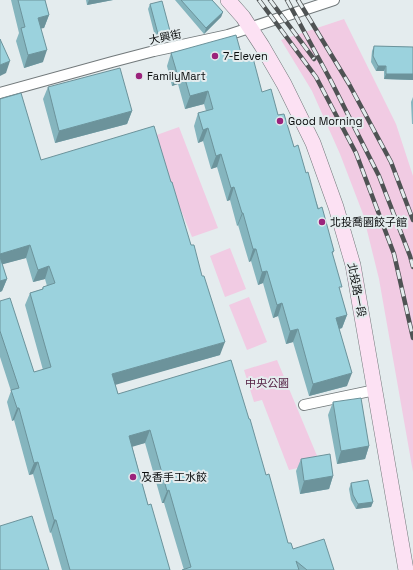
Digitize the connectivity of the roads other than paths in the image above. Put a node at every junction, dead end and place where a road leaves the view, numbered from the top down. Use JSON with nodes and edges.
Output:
{"nodes":[{"id":1,"x":228,"y":0,"type":"edge"},
{"id":2,"x":334,"y":0,"type":"edge"},
{"id":3,"x":250,"y":28,"type":"junction"},
{"id":4,"x":0,"y":93,"type":"edge"},
{"id":5,"x":375,"y":390,"type":"junction"},
{"id":6,"x":304,"y":405,"type":"dead end"},
{"id":7,"x":406,"y":570,"type":"edge"}],
"edges":[{"from":1,"to":3,"type":"street","name":"北投路一段"},
{"from":2,"to":3,"type":"street","name":"大興街"},
{"from":3,"to":4,"type":"street","name":"大興街"},
{"from":3,"to":5,"type":"street","name":"北投路一段"},
{"from":5,"to":6,"type":"street"},
{"from":5,"to":7,"type":"street","name":"北投路一段"}]}
